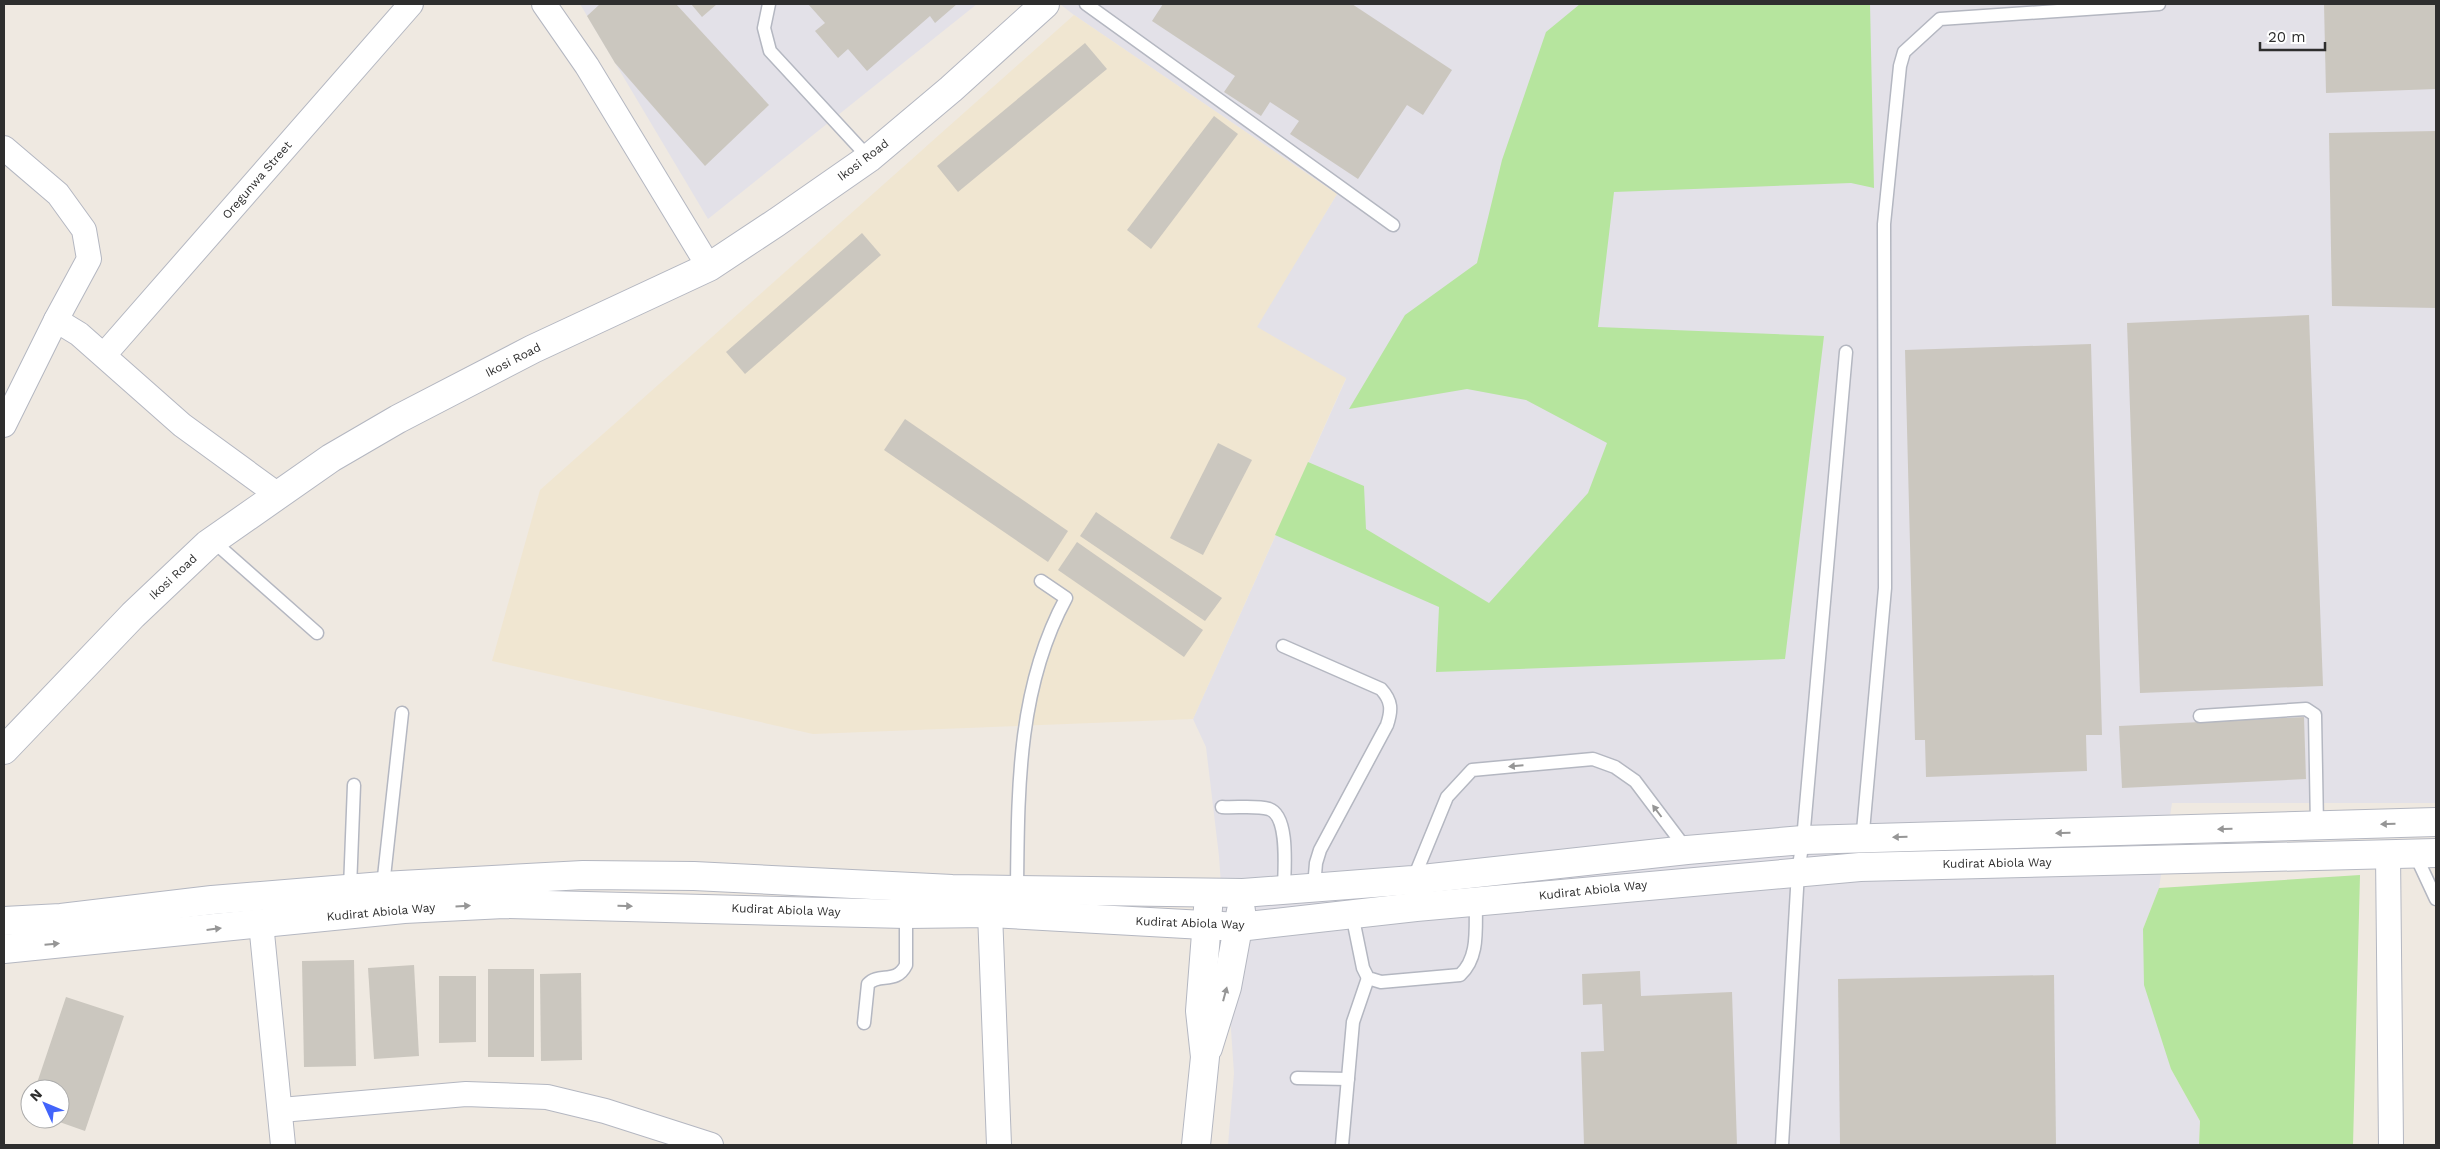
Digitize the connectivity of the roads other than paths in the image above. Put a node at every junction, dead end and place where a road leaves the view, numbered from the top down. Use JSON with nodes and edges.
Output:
{"nodes":[{"id":1,"x":411,"y":4,"type":"edge"},
{"id":2,"x":544,"y":4,"type":"edge"},
{"id":3,"x":769,"y":4,"type":"edge"},
{"id":4,"x":1045,"y":4,"type":"edge"},
{"id":5,"x":1086,"y":4,"type":"edge"},
{"id":6,"x":2159,"y":4,"type":"edge"},
{"id":7,"x":4,"y":148,"type":"edge"},
{"id":8,"x":869,"y":158,"type":"junction"},
{"id":9,"x":1393,"y":225,"type":"dead end"},
{"id":10,"x":709,"y":267,"type":"junction"},
{"id":11,"x":56,"y":320,"type":"junction"},
{"id":12,"x":1846,"y":352,"type":"dead end"},
{"id":13,"x":104,"y":355,"type":"junction"},
{"id":14,"x":4,"y":425,"type":"edge"},
{"id":15,"x":278,"y":495,"type":"junction"},
{"id":16,"x":213,"y":541,"type":"junction"},
{"id":17,"x":1041,"y":581,"type":"dead end"},
{"id":18,"x":317,"y":633,"type":"dead end"},
{"id":19,"x":1283,"y":646,"type":"dead end"},
{"id":20,"x":402,"y":713,"type":"dead end"},
{"id":21,"x":2200,"y":716,"type":"dead end"},
{"id":22,"x":4,"y":751,"type":"edge"},
{"id":23,"x":354,"y":785,"type":"dead end"},
{"id":24,"x":1222,"y":807,"type":"dead end"},
{"id":25,"x":2436,"y":822,"type":"edge"},
{"id":26,"x":2317,"y":826,"type":"junction"},
{"id":27,"x":1862,"y":838,"type":"junction"},
{"id":28,"x":1803,"y":840,"type":"junction"},
{"id":29,"x":1687,"y":850,"type":"junction"},
{"id":30,"x":2388,"y":854,"type":"junction"},
{"id":31,"x":2426,"y":854,"type":"edge"},
{"id":32,"x":1860,"y":867,"type":"junction"},
{"id":33,"x":1798,"y":872,"type":"junction"},
{"id":34,"x":1413,"y":880,"type":"junction"},
{"id":35,"x":383,"y":886,"type":"junction"},
{"id":36,"x":1314,"y":887,"type":"junction"},
{"id":37,"x":350,"y":888,"type":"junction"},
{"id":38,"x":1017,"y":890,"type":"junction"},
{"id":39,"x":1284,"y":890,"type":"junction"},
{"id":40,"x":1210,"y":892,"type":"junction"},
{"id":41,"x":1242,"y":893,"type":"junction"},
{"id":42,"x":2436,"y":899,"type":"edge"},
{"id":43,"x":1476,"y":901,"type":"junction"},
{"id":44,"x":990,"y":912,"type":"junction"},
{"id":45,"x":906,"y":914,"type":"junction"},
{"id":46,"x":1352,"y":914,"type":"junction"},
{"id":47,"x":4,"y":921,"type":"edge"},
{"id":48,"x":261,"y":923,"type":"junction"},
{"id":49,"x":1206,"y":926,"type":"junction"},
{"id":50,"x":1239,"y":927,"type":"junction"},
{"id":51,"x":4,"y":949,"type":"edge"},
{"id":52,"x":1368,"y":978,"type":"junction"},
{"id":53,"x":864,"y":1023,"type":"dead end"},
{"id":54,"x":1205,"y":1057,"type":"junction"},
{"id":55,"x":1297,"y":1078,"type":"dead end"},
{"id":56,"x":1348,"y":1079,"type":"junction"},
{"id":57,"x":281,"y":1110,"type":"junction"},
{"id":58,"x":283,"y":1145,"type":"edge"},
{"id":59,"x":711,"y":1145,"type":"edge"},
{"id":60,"x":999,"y":1145,"type":"edge"},
{"id":61,"x":1196,"y":1145,"type":"edge"},
{"id":62,"x":1342,"y":1145,"type":"edge"},
{"id":63,"x":1782,"y":1145,"type":"edge"},
{"id":64,"x":2391,"y":1145,"type":"edge"}],
"edges":[{"from":1,"to":13,"type":"street","name":"Oregunwa Street"},
{"from":2,"to":10,"type":"street"},
{"from":3,"to":8,"type":"lane"},
{"from":4,"to":8,"type":"main road","name":"Ikosi Road"},
{"from":5,"to":9,"type":"lane"},
{"from":6,"to":27,"type":"lane"},
{"from":7,"to":11,"type":"street"},
{"from":8,"to":10,"type":"main road","name":"Ikosi Road"},
{"from":10,"to":15,"type":"main road","name":"Ikosi Road"},
{"from":11,"to":13,"type":"street"},
{"from":11,"to":14,"type":"street"},
{"from":12,"to":28,"type":"lane"},
{"from":13,"to":15,"type":"street"},
{"from":15,"to":16,"type":"main road","name":"Ikosi Road"},
{"from":16,"to":18,"type":"lane"},
{"from":16,"to":22,"type":"main road","name":"Ikosi Road"},
{"from":17,"to":38,"type":"lane"},
{"from":19,"to":36,"type":"lane"},
{"from":20,"to":35,"type":"lane"},
{"from":21,"to":26,"type":"lane"},
{"from":23,"to":37,"type":"lane"},
{"from":24,"to":39,"type":"lane"},
{"from":25,"to":26,"type":"main road","name":"Kudirat Abiola Way","one_way":true},
{"from":26,"to":27,"type":"main road","name":"Kudirat Abiola Way","one_way":true},
{"from":27,"to":28,"type":"main road","name":"Kudirat Abiola Way"},
{"from":27,"to":32,"type":"lane"},
{"from":28,"to":29,"type":"main road","name":"Kudirat Abiola Way"},
{"from":28,"to":33,"type":"lane"},
{"from":29,"to":34,"type":"main road","name":"Kudirat Abiola Way"},
{"from":29,"to":34,"type":"lane","one_way":true},
{"from":30,"to":31,"type":"main road","name":"Kudirat Abiola Way"},
{"from":30,"to":32,"type":"main road","name":"Kudirat Abiola Way"},
{"from":30,"to":64,"type":"street"},
{"from":31,"to":42,"type":"lane"},
{"from":32,"to":33,"type":"main road","name":"Kudirat Abiola Way"},
{"from":33,"to":43,"type":"main road","name":"Kudirat Abiola Way"},
{"from":33,"to":63,"type":"lane"},
{"from":34,"to":36,"type":"main road","name":"Kudirat Abiola Way"},
{"from":35,"to":37,"type":"main road","name":"Kudirat Abiola Way"},
{"from":35,"to":38,"type":"main road","name":"Kudirat Abiola Way"},
{"from":36,"to":39,"type":"main road","name":"Kudirat Abiola Way"},
{"from":37,"to":47,"type":"main road","name":"Kudirat Abiola Way"},
{"from":38,"to":40,"type":"main road","name":"Kudirat Abiola Way"},
{"from":39,"to":41,"type":"main road","name":"Kudirat Abiola Way"},
{"from":40,"to":41,"type":"main road","name":"Kudirat Abiola Way"},
{"from":40,"to":49,"type":"main road"},
{"from":41,"to":50,"type":"main road"},
{"from":43,"to":46,"type":"main road","name":"Kudirat Abiola Way"},
{"from":43,"to":52,"type":"lane"},
{"from":44,"to":45,"type":"main road","name":"Kudirat Abiola Way"},
{"from":44,"to":49,"type":"main road","name":"Kudirat Abiola Way"},
{"from":44,"to":60,"type":"street"},
{"from":48,"to":45,"type":"main road","name":"Kudirat Abiola Way","one_way":true},
{"from":45,"to":53,"type":"lane"},
{"from":46,"to":50,"type":"main road","name":"Kudirat Abiola Way"},
{"from":46,"to":52,"type":"lane"},
{"from":51,"to":48,"type":"main road","name":"Kudirat Abiola Way","one_way":true},
{"from":48,"to":57,"type":"street"},
{"from":49,"to":50,"type":"main road","name":"Kudirat Abiola Way"},
{"from":49,"to":54,"type":"main road"},
{"from":54,"to":50,"type":"main road","one_way":true},
{"from":52,"to":56,"type":"lane"},
{"from":54,"to":61,"type":"main road"},
{"from":55,"to":56,"type":"lane"},
{"from":56,"to":62,"type":"lane"},
{"from":57,"to":58,"type":"street"},
{"from":57,"to":59,"type":"street"}]}
